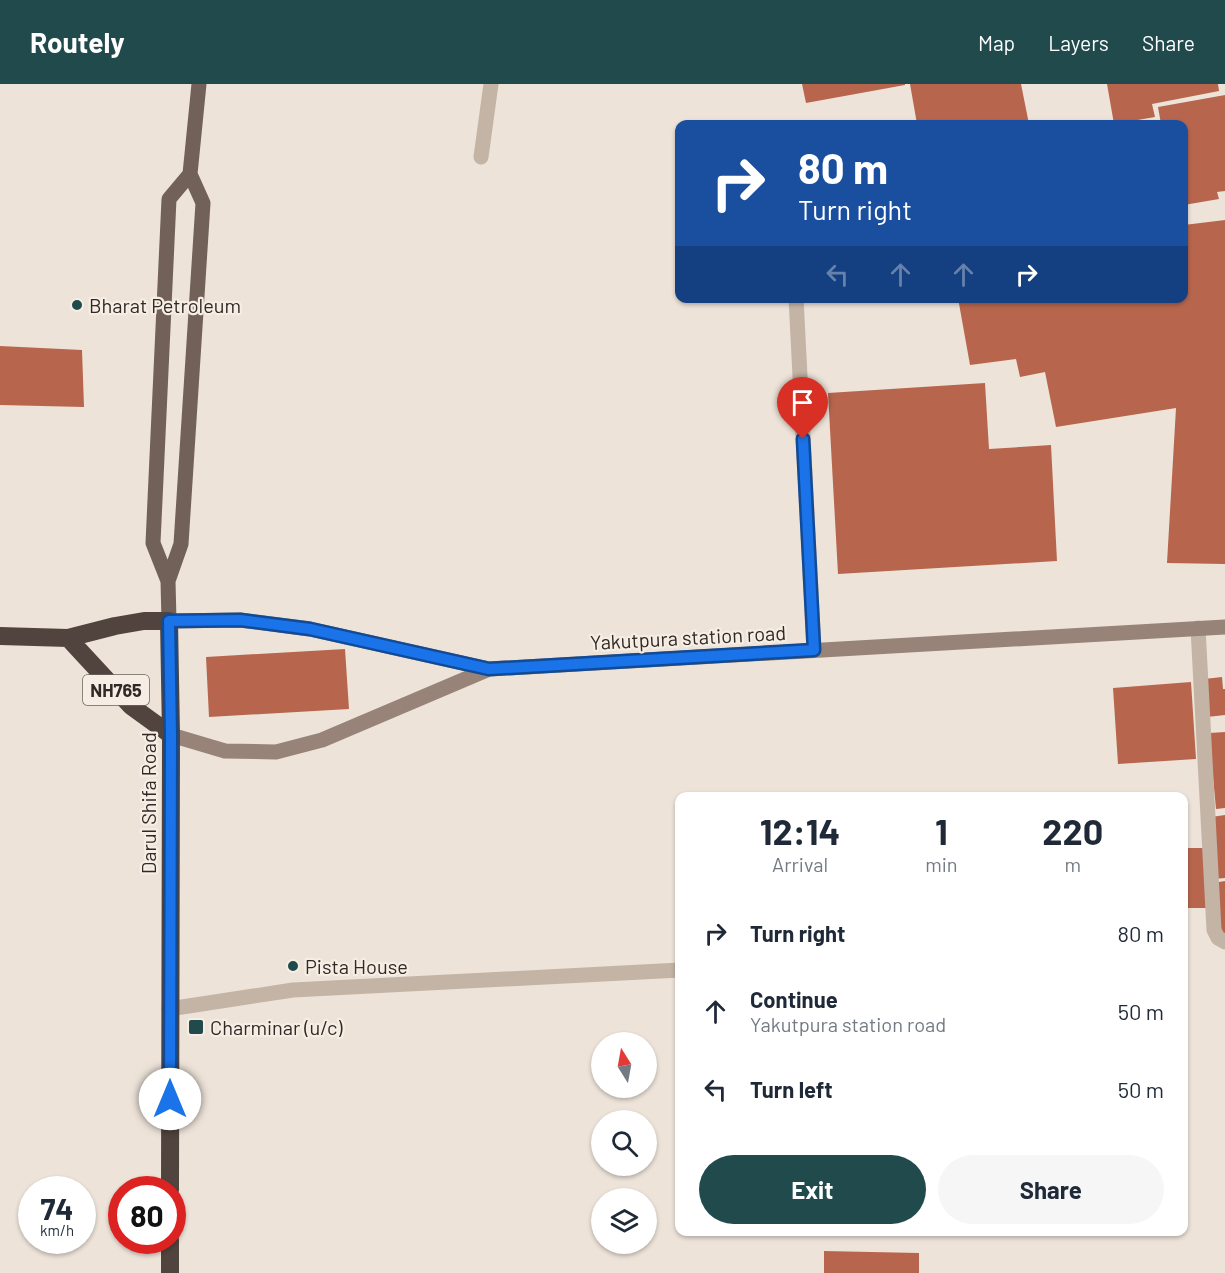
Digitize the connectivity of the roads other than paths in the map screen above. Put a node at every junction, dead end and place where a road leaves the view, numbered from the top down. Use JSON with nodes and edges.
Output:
{"nodes":[{"id":1,"x":199,"y":84,"type":"edge"},
{"id":2,"x":491,"y":84,"type":"edge"},
{"id":3,"x":481,"y":157,"type":"dead end"},
{"id":4,"x":190,"y":174,"type":"junction"},
{"id":5,"x":796,"y":303,"type":"edge"},
{"id":6,"x":168,"y":580,"type":"junction"},
{"id":7,"x":169,"y":621,"type":"junction"},
{"id":8,"x":1225,"y":627,"type":"edge"},
{"id":9,"x":1198,"y":628,"type":"junction"},
{"id":10,"x":0,"y":636,"type":"edge"},
{"id":11,"x":68,"y":638,"type":"junction"},
{"id":12,"x":814,"y":650,"type":"junction"},
{"id":13,"x":489,"y":669,"type":"junction"},
{"id":14,"x":171,"y":735,"type":"junction"},
{"id":15,"x":1225,"y":942,"type":"edge"},
{"id":16,"x":675,"y":970,"type":"edge"},
{"id":17,"x":169,"y":1009,"type":"junction"},
{"id":18,"x":170,"y":1176,"type":"edge"},
{"id":19,"x":170,"y":1254,"type":"edge"},
{"id":20,"x":170,"y":1273,"type":"edge"}],
"edges":[{"from":1,"to":4,"type":"main road"},
{"from":2,"to":3,"type":"street"},
{"from":4,"to":6,"type":"main road","name":"Darul Shifa Road"},
{"from":4,"to":6,"type":"main road"},
{"from":5,"to":12,"type":"street"},
{"from":6,"to":7,"type":"main road","name":"Darul Shifa Road"},
{"from":7,"to":11,"type":"highway"},
{"from":7,"to":13,"type":"street"},
{"from":7,"to":14,"type":"highway","name":"Darul Shifa Road","number":"NH765"},
{"from":8,"to":9,"type":"street","name":"Yakutpura station road"},
{"from":9,"to":12,"type":"street","name":"Yakutpura station road"},
{"from":9,"to":15,"type":"street"},
{"from":10,"to":11,"type":"highway"},
{"from":11,"to":14,"type":"highway","number":"NH765"},
{"from":12,"to":13,"type":"street","name":"Yakutpura station road"},
{"from":13,"to":14,"type":"street","name":"Yakutpura station road"},
{"from":14,"to":17,"type":"highway","name":"Darul Shifa Road","number":"NH765"},
{"from":16,"to":17,"type":"street"},
{"from":17,"to":18,"type":"highway","name":"Darul Shifa Road","number":"NH765"},
{"from":19,"to":20,"type":"highway"}]}
